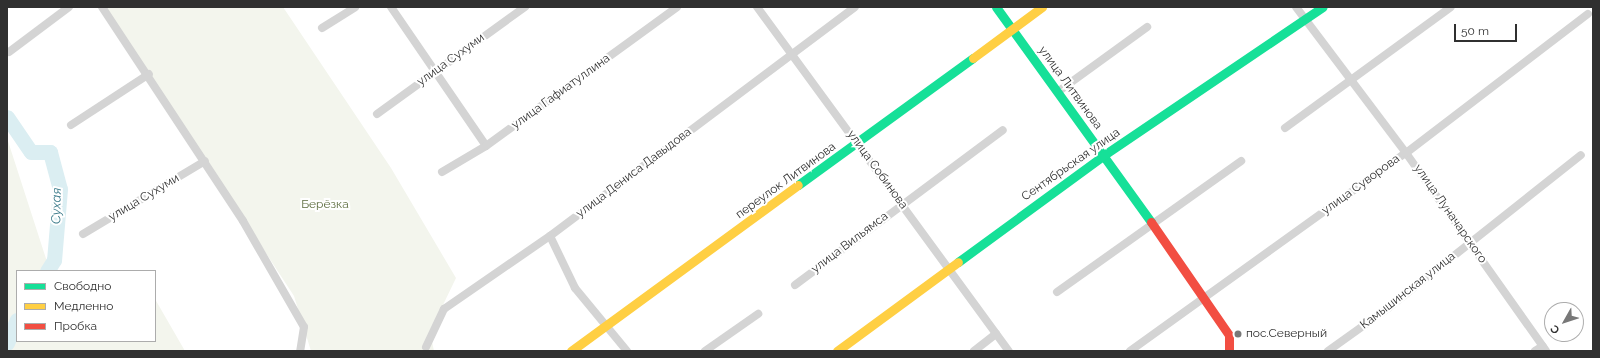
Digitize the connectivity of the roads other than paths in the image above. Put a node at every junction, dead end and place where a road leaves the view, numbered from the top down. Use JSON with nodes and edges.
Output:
{"nodes":[{"id":1,"x":69,"y":7,"type":"edge"},
{"id":2,"x":102,"y":7,"type":"edge"},
{"id":3,"x":355,"y":7,"type":"edge"},
{"id":4,"x":391,"y":7,"type":"edge"},
{"id":5,"x":525,"y":7,"type":"edge"},
{"id":6,"x":677,"y":7,"type":"edge"},
{"id":7,"x":758,"y":7,"type":"edge"},
{"id":8,"x":854,"y":7,"type":"edge"},
{"id":9,"x":996,"y":7,"type":"edge"},
{"id":10,"x":1042,"y":7,"type":"edge"},
{"id":11,"x":1296,"y":7,"type":"edge"},
{"id":12,"x":1323,"y":7,"type":"edge"},
{"id":13,"x":1451,"y":7,"type":"edge"},
{"id":14,"x":1588,"y":14,"type":"dead end"},
{"id":15,"x":1305,"y":20,"type":"junction"},
{"id":16,"x":1147,"y":27,"type":"dead end"},
{"id":17,"x":322,"y":28,"type":"dead end"},
{"id":18,"x":1011,"y":28,"type":"junction"},
{"id":19,"x":10,"y":52,"type":"dead end"},
{"id":20,"x":793,"y":55,"type":"junction"},
{"id":21,"x":435,"y":71,"type":"junction"},
{"id":22,"x":148,"y":74,"type":"junction"},
{"id":23,"x":1351,"y":79,"type":"junction"},
{"id":24,"x":1058,"y":91,"type":"junction"},
{"id":25,"x":377,"y":114,"type":"dead end"},
{"id":26,"x":71,"y":125,"type":"dead end"},
{"id":27,"x":1286,"y":128,"type":"dead end"},
{"id":28,"x":1003,"y":130,"type":"dead end"},
{"id":29,"x":858,"y":144,"type":"junction"},
{"id":30,"x":486,"y":146,"type":"junction"},
{"id":31,"x":1406,"y":153,"type":"junction"},
{"id":32,"x":1104,"y":155,"type":"junction"},
{"id":33,"x":1581,"y":155,"type":"dead end"},
{"id":34,"x":205,"y":161,"type":"junction"},
{"id":35,"x":1241,"y":161,"type":"dead end"},
{"id":36,"x":442,"y":172,"type":"dead end"},
{"id":37,"x":902,"y":204,"type":"junction"},
{"id":38,"x":1152,"y":222,"type":"junction"},
{"id":39,"x":83,"y":234,"type":"dead end"},
{"id":40,"x":550,"y":236,"type":"junction"},
{"id":41,"x":1469,"y":242,"type":"junction"},
{"id":42,"x":948,"y":268,"type":"junction"},
{"id":43,"x":795,"y":285,"type":"dead end"},
{"id":44,"x":1057,"y":292,"type":"dead end"},
{"id":45,"x":1205,"y":297,"type":"junction"},
{"id":46,"x":758,"y":314,"type":"dead end"},
{"id":47,"x":607,"y":325,"type":"junction"},
{"id":48,"x":996,"y":334,"type":"junction"},
{"id":49,"x":426,"y":347,"type":"dead end"},
{"id":50,"x":1545,"y":348,"type":"edge"},
{"id":51,"x":300,"y":351,"type":"edge"},
{"id":52,"x":571,"y":351,"type":"edge"},
{"id":53,"x":627,"y":351,"type":"edge"},
{"id":54,"x":705,"y":351,"type":"edge"},
{"id":55,"x":837,"y":351,"type":"edge"},
{"id":56,"x":974,"y":351,"type":"edge"},
{"id":57,"x":1009,"y":351,"type":"edge"},
{"id":58,"x":1130,"y":351,"type":"edge"},
{"id":59,"x":1228,"y":351,"type":"edge"},
{"id":60,"x":1328,"y":351,"type":"edge"},
{"id":61,"x":1535,"y":351,"type":"edge"}],
"edges":[{"from":1,"to":19,"type":"street"},
{"from":2,"to":22,"type":"street"},
{"from":3,"to":17,"type":"street"},
{"from":4,"to":21,"type":"street"},
{"from":5,"to":21,"type":"street","name":"улица Сухуми"},
{"from":6,"to":30,"type":"street","name":"улица Гафиатуллина"},
{"from":7,"to":20,"type":"street","name":"улица Собинова"},
{"from":8,"to":20,"type":"street","name":"улица Дениса Давыдова"},
{"from":9,"to":18,"type":"street","name":"улица Литвинова"},
{"from":10,"to":18,"type":"street","name":"переулок Литвинова"},
{"from":11,"to":15,"type":"street","name":"улица Луначарского"},
{"from":12,"to":15,"type":"street","name":"Сентябрьская улица"},
{"from":13,"to":23,"type":"street"},
{"from":14,"to":31,"type":"street","name":"улица Суворова"},
{"from":15,"to":23,"type":"street","name":"улица Луначарского"},
{"from":15,"to":32,"type":"street","name":"Сентябрьская улица"},
{"from":16,"to":24,"type":"street"},
{"from":18,"to":24,"type":"street","name":"улица Литвинова"},
{"from":18,"to":29,"type":"street","name":"переулок Литвинова"},
{"from":20,"to":29,"type":"street","name":"улица Собинова"},
{"from":20,"to":40,"type":"street","name":"улица Дениса Давыдова"},
{"from":21,"to":25,"type":"street","name":"улица Сухуми"},
{"from":21,"to":30,"type":"street"},
{"from":22,"to":26,"type":"street"},
{"from":22,"to":34,"type":"street"},
{"from":23,"to":27,"type":"street"},
{"from":23,"to":31,"type":"street","name":"улица Луначарского"},
{"from":24,"to":32,"type":"street","name":"улица Литвинова"},
{"from":28,"to":37,"type":"street","name":"улица Вильямса"},
{"from":29,"to":37,"type":"street","name":"улица Собинова"},
{"from":29,"to":47,"type":"street","name":"переулок Литвинова"},
{"from":30,"to":36,"type":"street","name":"улица Гафиатуллина"},
{"from":31,"to":41,"type":"street","name":"улица Луначарского"},
{"from":31,"to":45,"type":"street","name":"улица Суворова"},
{"from":32,"to":38,"type":"street","name":"улица Литвинова"},
{"from":32,"to":42,"type":"street","name":"Сентябрьская улица"},
{"from":33,"to":41,"type":"street","name":"Камышинская улица"},
{"from":34,"to":39,"type":"street","name":"улица Сухуми"},
{"from":34,"to":51,"type":"street"},
{"from":35,"to":38,"type":"street"},
{"from":37,"to":42,"type":"street","name":"улица Собинова"},
{"from":37,"to":43,"type":"street","name":"улица Вильямса"},
{"from":38,"to":44,"type":"street"},
{"from":38,"to":45,"type":"street","name":"улица Литвинова"},
{"from":40,"to":47,"type":"street"},
{"from":40,"to":49,"type":"street","name":"улица Дениса Давыдова"},
{"from":41,"to":50,"type":"street","name":"улица Луначарского"},
{"from":41,"to":60,"type":"street","name":"Камышинская улица"},
{"from":42,"to":48,"type":"street","name":"улица Собинова"},
{"from":42,"to":55,"type":"street","name":"Сентябрьская улица"},
{"from":45,"to":58,"type":"street","name":"улица Суворова"},
{"from":45,"to":59,"type":"street","name":"улица Литвинова"},
{"from":46,"to":54,"type":"street"},
{"from":47,"to":52,"type":"street","name":"переулок Литвинова"},
{"from":47,"to":53,"type":"street"},
{"from":48,"to":56,"type":"street"},
{"from":48,"to":57,"type":"street","name":"улица Собинова"},
{"from":50,"to":61,"type":"street"}]}
